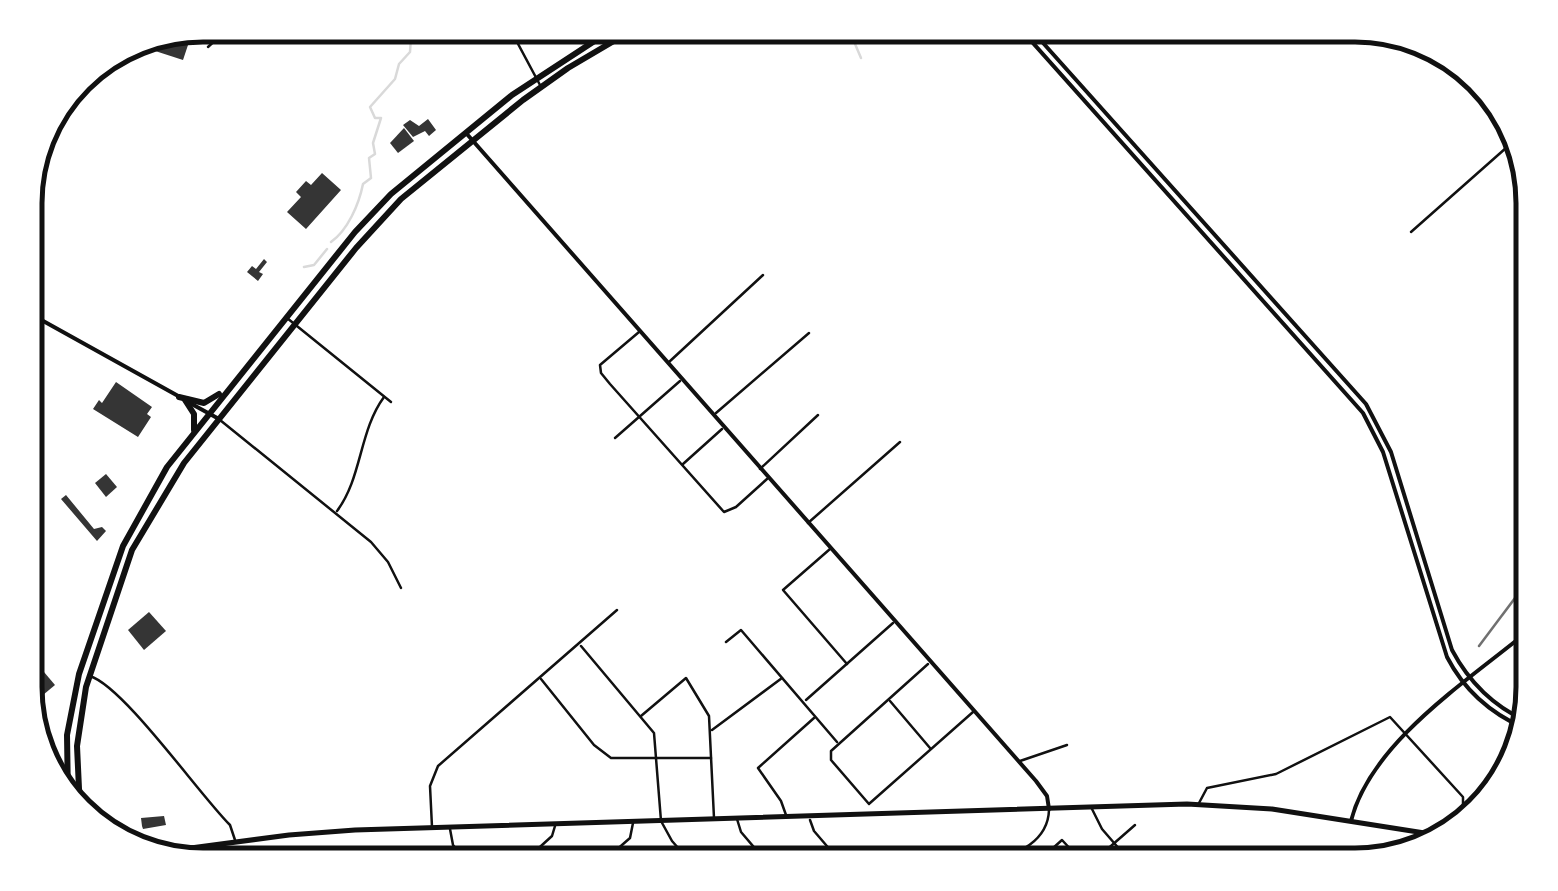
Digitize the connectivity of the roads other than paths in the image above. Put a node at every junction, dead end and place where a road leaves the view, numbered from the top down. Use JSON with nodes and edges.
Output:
{"nodes":[{"id":1,"x":213,"y":42,"type":"edge"},
{"id":2,"x":517,"y":42,"type":"edge"},
{"id":3,"x":591,"y":42,"type":"edge"},
{"id":4,"x":613,"y":42,"type":"edge"},
{"id":5,"x":1031,"y":42,"type":"edge"},
{"id":6,"x":1042,"y":42,"type":"edge"},
{"id":7,"x":208,"y":47,"type":"dead end"},
{"id":8,"x":535,"y":78,"type":"junction"},
{"id":9,"x":542,"y":87,"type":"junction"},
{"id":10,"x":465,"y":132,"type":"junction"},
{"id":11,"x":472,"y":140,"type":"junction"},
{"id":12,"x":1505,"y":149,"type":"edge"},
{"id":13,"x":1194,"y":211,"type":"junction"},
{"id":14,"x":1188,"y":216,"type":"junction"},
{"id":15,"x":1411,"y":232,"type":"dead end"},
{"id":16,"x":763,"y":275,"type":"dead end"},
{"id":17,"x":286,"y":317,"type":"junction"},
{"id":18,"x":42,"y":321,"type":"edge"},
{"id":19,"x":295,"y":324,"type":"junction"},
{"id":20,"x":638,"y":332,"type":"junction"},
{"id":21,"x":809,"y":333,"type":"dead end"},
{"id":22,"x":667,"y":364,"type":"junction"},
{"id":23,"x":244,"y":368,"type":"junction"},
{"id":24,"x":681,"y":380,"type":"junction"},
{"id":25,"x":384,"y":397,"type":"junction"},
{"id":26,"x":182,"y":398,"type":"junction"},
{"id":27,"x":391,"y":402,"type":"dead end"},
{"id":28,"x":1366,"y":404,"type":"junction"},
{"id":29,"x":1360,"y":409,"type":"junction"},
{"id":30,"x":209,"y":413,"type":"junction"},
{"id":31,"x":639,"y":416,"type":"junction"},
{"id":32,"x":713,"y":416,"type":"junction"},
{"id":33,"x":818,"y":416,"type":"dead end"},
{"id":34,"x":219,"y":419,"type":"junction"},
{"id":35,"x":723,"y":428,"type":"junction"},
{"id":36,"x":194,"y":433,"type":"junction"},
{"id":37,"x":615,"y":438,"type":"dead end"},
{"id":38,"x":900,"y":442,"type":"dead end"},
{"id":39,"x":681,"y":465,"type":"junction"},
{"id":40,"x":760,"y":469,"type":"junction"},
{"id":41,"x":768,"y":478,"type":"junction"},
{"id":42,"x":336,"y":513,"type":"junction"},
{"id":43,"x":808,"y":524,"type":"junction"},
{"id":44,"x":830,"y":549,"type":"junction"},
{"id":45,"x":112,"y":572,"type":"junction"},
{"id":46,"x":121,"y":579,"type":"junction"},
{"id":47,"x":401,"y":588,"type":"dead end"},
{"id":48,"x":617,"y":610,"type":"dead end"},
{"id":49,"x":894,"y":622,"type":"junction"},
{"id":50,"x":726,"y":642,"type":"dead end"},
{"id":51,"x":1515,"y":642,"type":"edge"},
{"id":52,"x":579,"y":644,"type":"junction"},
{"id":53,"x":930,"y":662,"type":"junction"},
{"id":54,"x":846,"y":664,"type":"junction"},
{"id":55,"x":90,"y":676,"type":"junction"},
{"id":56,"x":540,"y":678,"type":"junction"},
{"id":57,"x":782,"y":678,"type":"junction"},
{"id":58,"x":1470,"y":679,"type":"junction"},
{"id":59,"x":1464,"y":684,"type":"junction"},
{"id":60,"x":888,"y":699,"type":"junction"},
{"id":61,"x":803,"y":702,"type":"junction"},
{"id":62,"x":974,"y":711,"type":"junction"},
{"id":63,"x":1513,"y":713,"type":"edge"},
{"id":64,"x":641,"y":716,"type":"junction"},
{"id":65,"x":816,"y":717,"type":"junction"},
{"id":66,"x":1511,"y":721,"type":"edge"},
{"id":67,"x":710,"y":731,"type":"junction"},
{"id":68,"x":1406,"y":732,"type":"junction"},
{"id":69,"x":838,"y":743,"type":"junction"},
{"id":70,"x":1067,"y":745,"type":"dead end"},
{"id":71,"x":931,"y":749,"type":"junction"},
{"id":72,"x":66,"y":758,"type":"junction"},
{"id":73,"x":76,"y":758,"type":"junction"},
{"id":74,"x":656,"y":758,"type":"junction"},
{"id":75,"x":711,"y":758,"type":"junction"},
{"id":76,"x":1018,"y":762,"type":"junction"},
{"id":77,"x":67,"y":772,"type":"edge"},
{"id":78,"x":78,"y":787,"type":"edge"},
{"id":79,"x":869,"y":804,"type":"junction"},
{"id":80,"x":1199,"y":804,"type":"junction"},
{"id":81,"x":1463,"y":806,"type":"edge"},
{"id":82,"x":1091,"y":807,"type":"junction"},
{"id":83,"x":1049,"y":809,"type":"junction"},
{"id":84,"x":870,"y":814,"type":"junction"},
{"id":85,"x":810,"y":816,"type":"junction"},
{"id":86,"x":786,"y":817,"type":"junction"},
{"id":87,"x":737,"y":818,"type":"junction"},
{"id":88,"x":714,"y":819,"type":"junction"},
{"id":89,"x":661,"y":820,"type":"junction"},
{"id":90,"x":1351,"y":821,"type":"junction"},
{"id":91,"x":633,"y":822,"type":"junction"},
{"id":92,"x":555,"y":824,"type":"junction"},
{"id":93,"x":1135,"y":824,"type":"dead end"},
{"id":94,"x":432,"y":828,"type":"junction"},
{"id":95,"x":449,"y":828,"type":"junction"},
{"id":96,"x":1419,"y":835,"type":"edge"},
{"id":97,"x":235,"y":841,"type":"junction"},
{"id":98,"x":1114,"y":843,"type":"junction"},
{"id":99,"x":191,"y":847,"type":"edge"},
{"id":100,"x":456,"y":848,"type":"edge"},
{"id":101,"x":539,"y":848,"type":"edge"},
{"id":102,"x":619,"y":848,"type":"edge"},
{"id":103,"x":678,"y":848,"type":"edge"},
{"id":104,"x":755,"y":848,"type":"edge"},
{"id":105,"x":829,"y":848,"type":"edge"},
{"id":106,"x":1024,"y":848,"type":"edge"},
{"id":107,"x":1108,"y":848,"type":"edge"},
{"id":108,"x":1118,"y":848,"type":"edge"}],
"edges":[{"from":1,"to":7,"type":"street"},
{"from":2,"to":8,"type":"street"},
{"from":3,"to":8,"type":"highway"},
{"from":4,"to":9,"type":"highway"},
{"from":5,"to":14,"type":"main road"},
{"from":6,"to":13,"type":"main road"},
{"from":8,"to":9,"type":"street"},
{"from":8,"to":10,"type":"highway"},
{"from":9,"to":11,"type":"highway"},
{"from":10,"to":11,"type":"main road"},
{"from":10,"to":17,"type":"highway"},
{"from":11,"to":19,"type":"highway"},
{"from":11,"to":20,"type":"main road"},
{"from":12,"to":15,"type":"street"},
{"from":13,"to":14,"type":"main road"},
{"from":13,"to":28,"type":"main road"},
{"from":14,"to":29,"type":"main road"},
{"from":16,"to":22,"type":"street"},
{"from":17,"to":19,"type":"street"},
{"from":17,"to":23,"type":"highway"},
{"from":18,"to":26,"type":"main road"},
{"from":19,"to":25,"type":"street"},
{"from":19,"to":34,"type":"highway"},
{"from":20,"to":22,"type":"main road"},
{"from":20,"to":31,"type":"street"},
{"from":21,"to":32,"type":"street"},
{"from":22,"to":24,"type":"main road"},
{"from":23,"to":26,"type":"highway"},
{"from":23,"to":30,"type":"highway"},
{"from":24,"to":31,"type":"street"},
{"from":24,"to":32,"type":"main road"},
{"from":25,"to":27,"type":"street"},
{"from":25,"to":42,"type":"street"},
{"from":26,"to":30,"type":"main road"},
{"from":26,"to":36,"type":"highway"},
{"from":28,"to":29,"type":"main road"},
{"from":28,"to":58,"type":"main road"},
{"from":29,"to":59,"type":"main road"},
{"from":30,"to":34,"type":"main road"},
{"from":30,"to":36,"type":"highway"},
{"from":31,"to":37,"type":"street"},
{"from":31,"to":39,"type":"street"},
{"from":32,"to":35,"type":"main road"},
{"from":33,"to":40,"type":"street"},
{"from":34,"to":42,"type":"street"},
{"from":34,"to":46,"type":"highway"},
{"from":35,"to":39,"type":"street"},
{"from":35,"to":40,"type":"main road"},
{"from":36,"to":45,"type":"highway"},
{"from":38,"to":43,"type":"street"},
{"from":39,"to":41,"type":"street"},
{"from":40,"to":41,"type":"main road"},
{"from":41,"to":43,"type":"main road"},
{"from":42,"to":47,"type":"street"},
{"from":43,"to":44,"type":"main road"},
{"from":44,"to":49,"type":"main road"},
{"from":44,"to":54,"type":"street"},
{"from":45,"to":46,"type":"highway"},
{"from":45,"to":72,"type":"highway"},
{"from":46,"to":55,"type":"highway"},
{"from":48,"to":52,"type":"street"},
{"from":49,"to":53,"type":"main road"},
{"from":49,"to":54,"type":"street"},
{"from":50,"to":57,"type":"street"},
{"from":51,"to":58,"type":"main road"},
{"from":52,"to":56,"type":"street"},
{"from":52,"to":64,"type":"street"},
{"from":53,"to":60,"type":"street"},
{"from":53,"to":62,"type":"main road"},
{"from":54,"to":61,"type":"street"},
{"from":55,"to":73,"type":"highway"},
{"from":55,"to":97,"type":"street"},
{"from":56,"to":74,"type":"street"},
{"from":56,"to":94,"type":"street"},
{"from":57,"to":61,"type":"street"},
{"from":57,"to":67,"type":"street"},
{"from":58,"to":59,"type":"main road"},
{"from":58,"to":63,"type":"main road"},
{"from":59,"to":66,"type":"main road"},
{"from":59,"to":68,"type":"main road"},
{"from":60,"to":69,"type":"street"},
{"from":60,"to":71,"type":"street"},
{"from":61,"to":65,"type":"street"},
{"from":62,"to":71,"type":"street"},
{"from":62,"to":76,"type":"main road"},
{"from":64,"to":67,"type":"street"},
{"from":64,"to":74,"type":"street"},
{"from":65,"to":69,"type":"street"},
{"from":65,"to":86,"type":"street"},
{"from":67,"to":75,"type":"street"},
{"from":68,"to":80,"type":"street"},
{"from":68,"to":81,"type":"street"},
{"from":68,"to":90,"type":"main road"},
{"from":69,"to":79,"type":"street"},
{"from":70,"to":76,"type":"street"},
{"from":71,"to":79,"type":"street"},
{"from":72,"to":73,"type":"highway"},
{"from":72,"to":77,"type":"highway"},
{"from":73,"to":78,"type":"highway"},
{"from":74,"to":75,"type":"street"},
{"from":74,"to":89,"type":"street"},
{"from":75,"to":88,"type":"street"},
{"from":76,"to":83,"type":"main road"},
{"from":79,"to":84,"type":"street"},
{"from":80,"to":82,"type":"main road"},
{"from":80,"to":90,"type":"main road"},
{"from":82,"to":83,"type":"main road"},
{"from":82,"to":98,"type":"street"},
{"from":83,"to":84,"type":"main road"},
{"from":83,"to":106,"type":"street"},
{"from":84,"to":85,"type":"main road"},
{"from":85,"to":86,"type":"main road"},
{"from":85,"to":105,"type":"street"},
{"from":86,"to":87,"type":"main road"},
{"from":87,"to":88,"type":"main road"},
{"from":87,"to":104,"type":"street"},
{"from":88,"to":89,"type":"main road"},
{"from":89,"to":91,"type":"main road"},
{"from":89,"to":103,"type":"street"},
{"from":90,"to":96,"type":"main road"},
{"from":91,"to":92,"type":"main road"},
{"from":91,"to":102,"type":"street"},
{"from":92,"to":95,"type":"main road"},
{"from":92,"to":101,"type":"street"},
{"from":93,"to":98,"type":"street"},
{"from":94,"to":95,"type":"main road"},
{"from":94,"to":97,"type":"main road"},
{"from":95,"to":100,"type":"street"},
{"from":97,"to":99,"type":"main road"},
{"from":98,"to":107,"type":"street"},
{"from":98,"to":108,"type":"street"}]}
